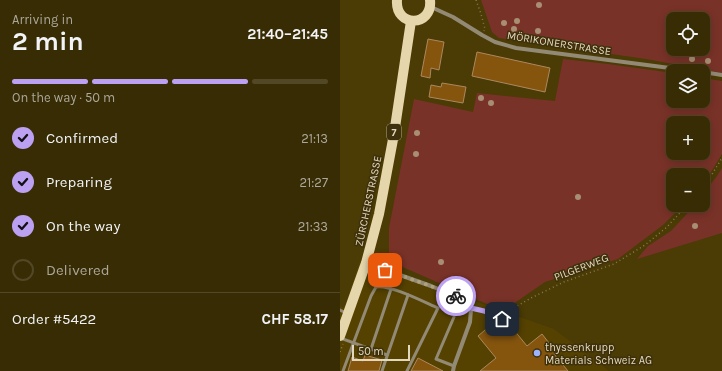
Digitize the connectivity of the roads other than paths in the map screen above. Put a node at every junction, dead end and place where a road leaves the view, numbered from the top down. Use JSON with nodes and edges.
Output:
{"nodes":[{"id":1,"x":397,"y":0,"type":"edge"},
{"id":2,"x":430,"y":3,"type":"edge"},
{"id":3,"x":411,"y":21,"type":"junction"},
{"id":4,"x":666,"y":67,"type":"edge"},
{"id":5,"x":710,"y":73,"type":"edge"},
{"id":6,"x":722,"y":75,"type":"edge"},
{"id":7,"x":366,"y":263,"type":"junction"},
{"id":8,"x":391,"y":288,"type":"junction"},
{"id":9,"x":408,"y":295,"type":"junction"},
{"id":10,"x":471,"y":308,"type":"junction"},
{"id":11,"x":344,"y":312,"type":"edge"},
{"id":12,"x":454,"y":317,"type":"dead end"},
{"id":13,"x":502,"y":319,"type":"road end"},
{"id":14,"x":340,"y":337,"type":"edge"},
{"id":15,"x":353,"y":343,"type":"junction"},
{"id":16,"x":371,"y":348,"type":"junction"},
{"id":17,"x":387,"y":355,"type":"junction"},
{"id":18,"x":454,"y":366,"type":"junction"},
{"id":19,"x":343,"y":371,"type":"edge"},
{"id":20,"x":382,"y":371,"type":"edge"},
{"id":21,"x":407,"y":371,"type":"edge"},
{"id":22,"x":453,"y":371,"type":"edge"}],
"edges":[{"from":1,"to":3,"type":"main road"},
{"from":2,"to":3,"type":"main road"},
{"from":2,"to":4,"type":"street","name":"MÖRIKONERSTRASSE"},
{"from":3,"to":7,"type":"main road","name":"ZÜRCHERSTRASSE","number":"7"},
{"from":5,"to":6,"type":"street"},
{"from":7,"to":10,"type":"street"},
{"from":7,"to":11,"type":"main road","name":"ZÜRCHERSTRASSE","number":"7"},
{"from":8,"to":9,"type":"lane"},
{"from":8,"to":15,"type":"lane"},
{"from":8,"to":16,"type":"lane"},
{"from":9,"to":17,"type":"lane"},
{"from":9,"to":21,"type":"lane"},
{"from":10,"to":13,"type":"lane"},
{"from":10,"to":18,"type":"street"},
{"from":11,"to":14,"type":"main road","name":"ZÜRCHERSTRASSE","number":"7"},
{"from":12,"to":18,"type":"lane"},
{"from":14,"to":15,"type":"lane"},
{"from":15,"to":16,"type":"lane"},
{"from":15,"to":19,"type":"lane"},
{"from":16,"to":17,"type":"lane"},
{"from":17,"to":20,"type":"lane"},
{"from":18,"to":22,"type":"street"}]}
